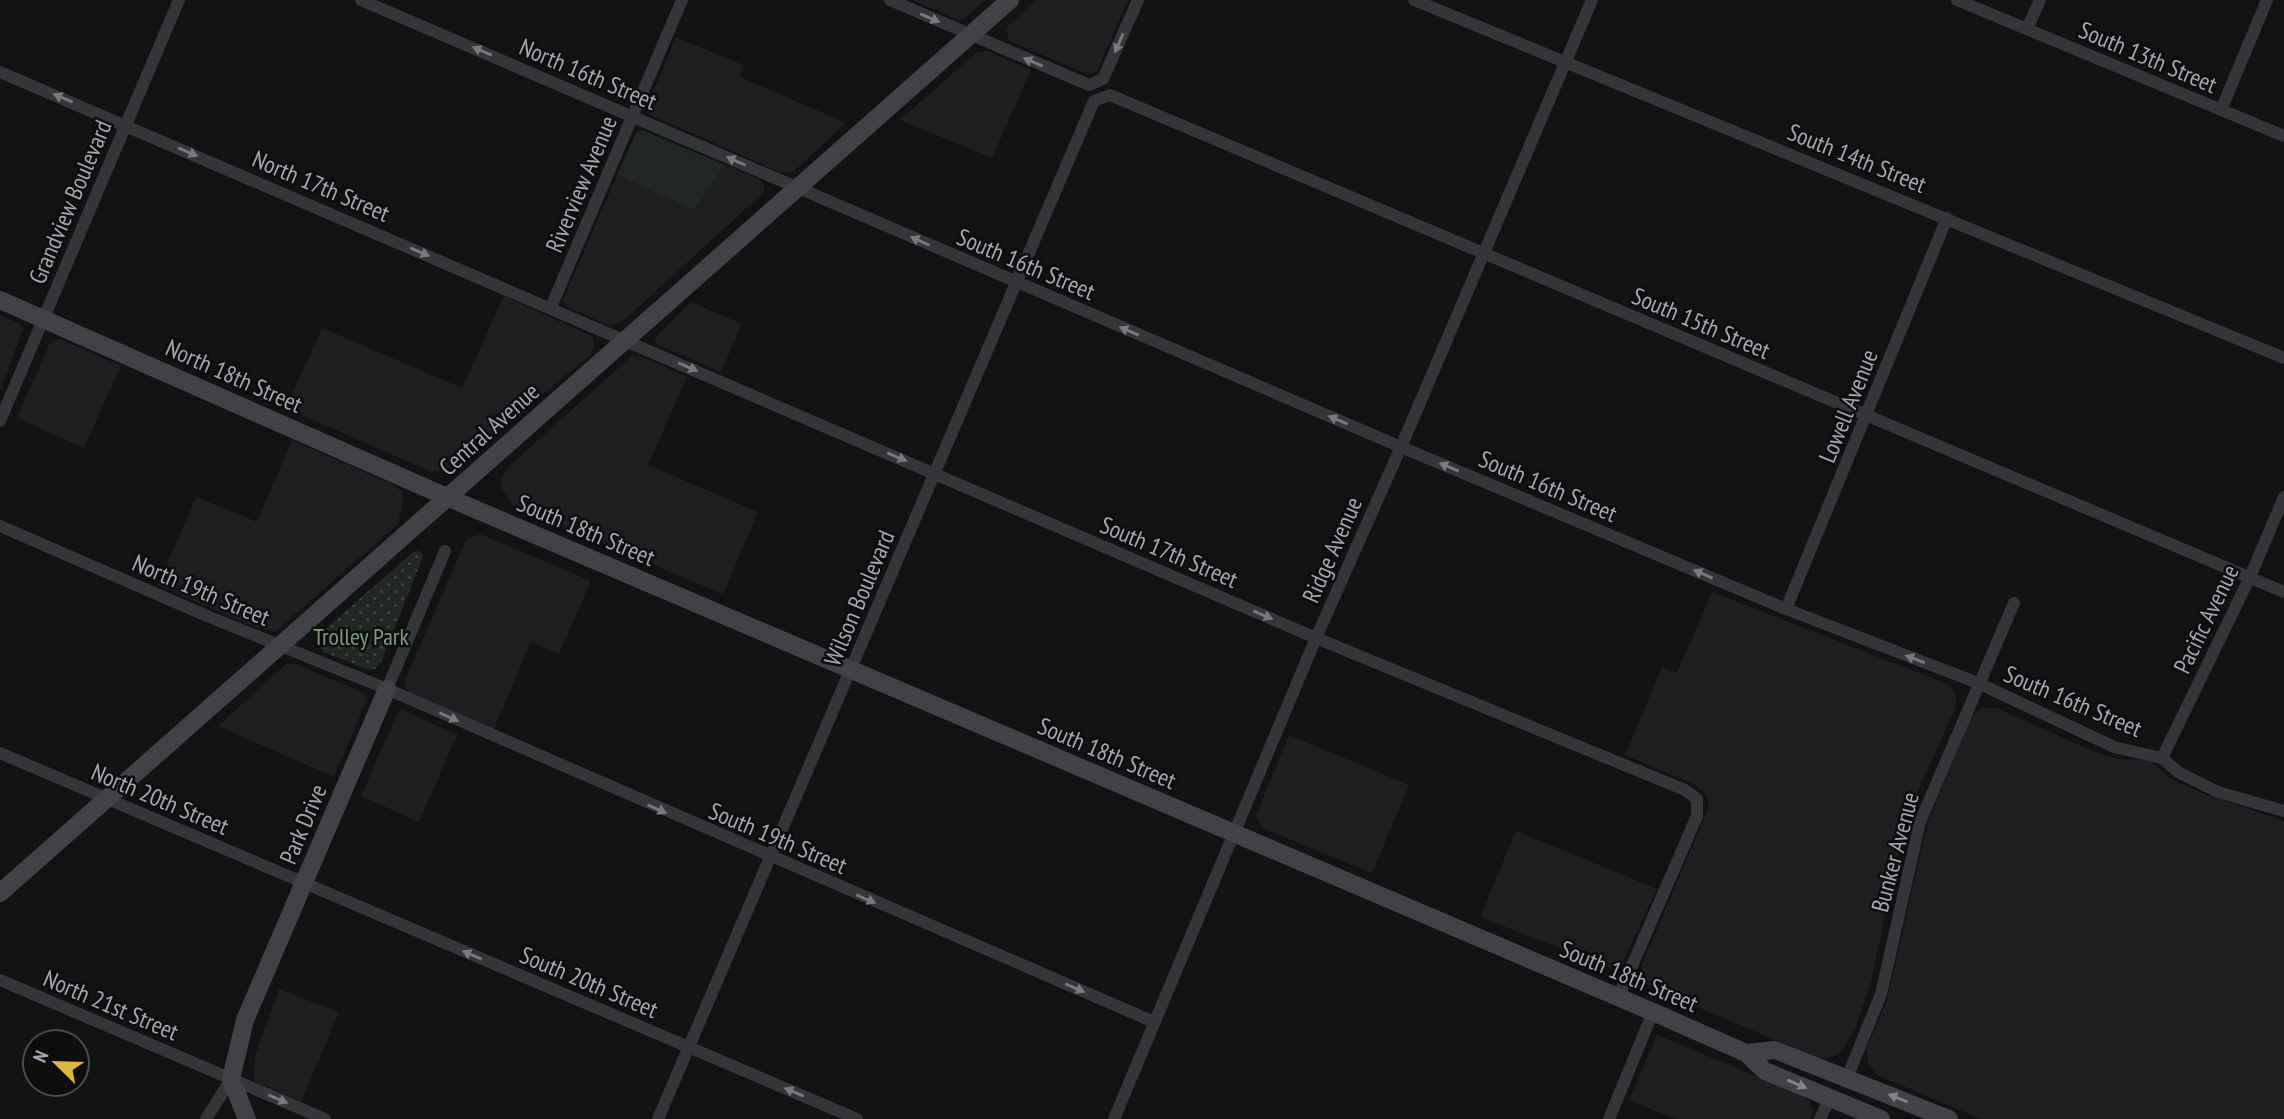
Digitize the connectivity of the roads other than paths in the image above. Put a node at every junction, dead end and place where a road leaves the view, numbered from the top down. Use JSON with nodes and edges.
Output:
{"nodes":[{"id":1,"x":179,"y":0,"type":"edge"},
{"id":2,"x":361,"y":0,"type":"edge"},
{"id":3,"x":682,"y":0,"type":"edge"},
{"id":4,"x":890,"y":0,"type":"edge"},
{"id":5,"x":1010,"y":0,"type":"edge"},
{"id":6,"x":1138,"y":0,"type":"edge"},
{"id":7,"x":1414,"y":0,"type":"edge"},
{"id":8,"x":1591,"y":0,"type":"edge"},
{"id":9,"x":1957,"y":0,"type":"edge"},
{"id":10,"x":2040,"y":0,"type":"edge"},
{"id":11,"x":2267,"y":0,"type":"edge"},
{"id":12,"x":2027,"y":29,"type":"junction"},
{"id":13,"x":971,"y":35,"type":"junction"},
{"id":14,"x":1564,"y":62,"type":"junction"},
{"id":15,"x":0,"y":72,"type":"edge"},
{"id":16,"x":1102,"y":98,"type":"joint"},
{"id":17,"x":2221,"y":110,"type":"junction"},
{"id":18,"x":633,"y":115,"type":"junction"},
{"id":19,"x":125,"y":125,"type":"junction"},
{"id":20,"x":2284,"y":136,"type":"edge"},
{"id":21,"x":798,"y":188,"type":"junction"},
{"id":22,"x":1947,"y":218,"type":"junction"},
{"id":23,"x":1482,"y":253,"type":"junction"},
{"id":24,"x":1016,"y":283,"type":"junction"},
{"id":25,"x":0,"y":300,"type":"edge"},
{"id":26,"x":551,"y":307,"type":"junction"},
{"id":27,"x":44,"y":319,"type":"junction"},
{"id":28,"x":625,"y":342,"type":"junction"},
{"id":29,"x":2284,"y":358,"type":"edge"},
{"id":30,"x":1867,"y":417,"type":"junction"},
{"id":31,"x":0,"y":421,"type":"edge"},
{"id":32,"x":1401,"y":447,"type":"junction"},
{"id":33,"x":936,"y":474,"type":"junction"},
{"id":34,"x":2284,"y":497,"type":"edge"},
{"id":35,"x":449,"y":498,"type":"junction"},
{"id":36,"x":0,"y":526,"type":"edge"},
{"id":37,"x":445,"y":551,"type":"dead end"},
{"id":38,"x":2250,"y":578,"type":"junction"},
{"id":39,"x":2284,"y":592,"type":"edge"},
{"id":40,"x":2014,"y":603,"type":"dead end"},
{"id":41,"x":1786,"y":609,"type":"junction"},
{"id":42,"x":1316,"y":638,"type":"junction"},
{"id":43,"x":281,"y":646,"type":"junction"},
{"id":44,"x":851,"y":669,"type":"junction"},
{"id":45,"x":1978,"y":683,"type":"junction"},
{"id":46,"x":387,"y":689,"type":"junction"},
{"id":47,"x":0,"y":753,"type":"edge"},
{"id":48,"x":2162,"y":758,"type":"junction"},
{"id":49,"x":107,"y":799,"type":"junction"},
{"id":50,"x":2284,"y":811,"type":"edge"},
{"id":51,"x":1233,"y":834,"type":"junction"},
{"id":52,"x":771,"y":858,"type":"junction"},
{"id":53,"x":304,"y":884,"type":"junction"},
{"id":54,"x":0,"y":893,"type":"edge"},
{"id":55,"x":0,"y":980,"type":"edge"},
{"id":56,"x":1618,"y":998,"type":"junction"},
{"id":57,"x":1653,"y":1012,"type":"junction"},
{"id":58,"x":1154,"y":1022,"type":"junction"},
{"id":59,"x":690,"y":1048,"type":"junction"},
{"id":60,"x":1746,"y":1053,"type":"junction"},
{"id":61,"x":1847,"y":1078,"type":"junction"},
{"id":62,"x":231,"y":1079,"type":"junction"},
{"id":63,"x":1830,"y":1098,"type":"junction"},
{"id":64,"x":206,"y":1119,"type":"edge"},
{"id":65,"x":247,"y":1119,"type":"edge"},
{"id":66,"x":325,"y":1119,"type":"edge"},
{"id":67,"x":658,"y":1119,"type":"edge"},
{"id":68,"x":857,"y":1119,"type":"edge"},
{"id":69,"x":1114,"y":1119,"type":"edge"},
{"id":70,"x":1609,"y":1119,"type":"edge"},
{"id":71,"x":1820,"y":1119,"type":"edge"},
{"id":72,"x":1881,"y":1119,"type":"edge"},
{"id":73,"x":1950,"y":1119,"type":"edge"}],
"edges":[{"from":1,"to":19,"type":"street","name":"Grandview Boulevard"},
{"from":18,"to":2,"type":"street","name":"North 16th Street","one_way":true},
{"from":3,"to":18,"type":"street","name":"Riverview Avenue"},
{"from":4,"to":13,"type":"street","one_way":true},
{"from":5,"to":13,"type":"main road","name":"Central Avenue"},
{"from":6,"to":13,"type":"street","one_way":true},
{"from":7,"to":14,"type":"street","name":"South 14th Street"},
{"from":8,"to":14,"type":"street","name":"Ridge Avenue"},
{"from":9,"to":12,"type":"street","name":"South 13th Street"},
{"from":10,"to":12,"type":"street"},
{"from":11,"to":17,"type":"street"},
{"from":12,"to":17,"type":"street","name":"South 13th Street"},
{"from":13,"to":21,"type":"main road","name":"Central Avenue"},
{"from":14,"to":22,"type":"street","name":"South 14th Street"},
{"from":14,"to":23,"type":"street","name":"Ridge Avenue"},
{"from":19,"to":15,"type":"street","name":"North 17th Street","one_way":true},
{"from":16,"to":23,"type":"street","name":"South 15th Street"},
{"from":16,"to":24,"type":"street","name":"Wilson Boulevard"},
{"from":17,"to":20,"type":"street","name":"South 13th Street"},
{"from":21,"to":18,"type":"street","name":"North 16th Street","one_way":true},
{"from":18,"to":26,"type":"street","name":"Riverview Avenue"},
{"from":19,"to":26,"type":"street","name":"North 17th Street","one_way":true},
{"from":19,"to":27,"type":"street","name":"Grandview Boulevard"},
{"from":24,"to":21,"type":"street","name":"South 16th Street","one_way":true},
{"from":21,"to":28,"type":"main road","name":"Central Avenue"},
{"from":22,"to":29,"type":"street","name":"South 14th Street"},
{"from":22,"to":30,"type":"street","name":"Lowell Avenue"},
{"from":23,"to":30,"type":"street","name":"South 15th Street"},
{"from":23,"to":32,"type":"street","name":"Ridge Avenue"},
{"from":32,"to":24,"type":"street","name":"South 16th Street","one_way":true},
{"from":24,"to":33,"type":"street","name":"Wilson Boulevard"},
{"from":25,"to":27,"type":"main road","name":"North 18th Street"},
{"from":26,"to":28,"type":"street","name":"North 17th Street"},
{"from":27,"to":31,"type":"street","name":"Grandview Boulevard"},
{"from":27,"to":35,"type":"main road","name":"North 18th Street"},
{"from":28,"to":33,"type":"street","name":"South 17th Street","one_way":true},
{"from":28,"to":35,"type":"main road","name":"Central Avenue"},
{"from":30,"to":38,"type":"street","name":"South 15th Street"},
{"from":30,"to":41,"type":"street","name":"Lowell Avenue"},
{"from":41,"to":32,"type":"street","name":"South 16th Street","one_way":true},
{"from":32,"to":42,"type":"street","name":"Ridge Avenue"},
{"from":33,"to":42,"type":"street","name":"South 17th Street","one_way":true},
{"from":33,"to":44,"type":"street","name":"Wilson Boulevard"},
{"from":34,"to":38,"type":"street","name":"Pacific Avenue"},
{"from":35,"to":43,"type":"main road","name":"Central Avenue"},
{"from":35,"to":44,"type":"main road","name":"South 18th Street"},
{"from":36,"to":43,"type":"street","name":"North 19th Street"},
{"from":37,"to":46,"type":"street","name":"Park Drive"},
{"from":38,"to":39,"type":"street","name":"South 15th Street"},
{"from":38,"to":48,"type":"street","name":"Pacific Avenue"},
{"from":40,"to":45,"type":"street","name":"Bunker Avenue"},
{"from":45,"to":41,"type":"street","name":"South 16th Street","one_way":true},
{"from":42,"to":51,"type":"street","name":"Ridge Avenue"},
{"from":42,"to":56,"type":"street","name":"South 17th Street"},
{"from":43,"to":46,"type":"street","name":"North 19th Street"},
{"from":43,"to":49,"type":"main road","name":"Central Avenue"},
{"from":44,"to":51,"type":"main road","name":"South 18th Street"},
{"from":44,"to":52,"type":"street","name":"Wilson Boulevard"},
{"from":45,"to":48,"type":"street","name":"South 16th Street"},
{"from":45,"to":61,"type":"street","name":"Bunker Avenue"},
{"from":46,"to":52,"type":"street","name":"South 19th Street","one_way":true},
{"from":46,"to":53,"type":"main road","name":"Park Drive"},
{"from":47,"to":49,"type":"street","name":"North 20th Street"},
{"from":48,"to":50,"type":"street","name":"South 16th Street"},
{"from":49,"to":53,"type":"street","name":"North 20th Street"},
{"from":49,"to":54,"type":"main road","name":"Central Avenue"},
{"from":51,"to":56,"type":"main road","name":"South 18th Street"},
{"from":51,"to":58,"type":"street","name":"Ridge Avenue"},
{"from":52,"to":58,"type":"street","name":"South 19th Street","one_way":true},
{"from":52,"to":59,"type":"street","name":"Wilson Boulevard"},
{"from":59,"to":53,"type":"street","name":"South 20th Street","one_way":true},
{"from":53,"to":62,"type":"main road","name":"Park Drive"},
{"from":55,"to":62,"type":"street","name":"North 21st Street"},
{"from":56,"to":57,"type":"main road","name":"South 18th Street"},
{"from":57,"to":60,"type":"main road","name":"South 18th Street"},
{"from":57,"to":70,"type":"street"},
{"from":58,"to":69,"type":"street","name":"Ridge Avenue"},
{"from":59,"to":67,"type":"street","name":"Wilson Boulevard"},
{"from":68,"to":59,"type":"street","name":"South 20th Street","one_way":true},
{"from":60,"to":61,"type":"main road","name":"South 18th Street"},
{"from":60,"to":63,"type":"main road","name":"South 18th Street","one_way":true},
{"from":73,"to":61,"type":"main road","name":"South 18th Street","one_way":true},
{"from":62,"to":64,"type":"street"},
{"from":62,"to":65,"type":"main road"},
{"from":62,"to":66,"type":"street","name":"North 21st Street","one_way":true},
{"from":63,"to":71,"type":"street"},
{"from":63,"to":72,"type":"main road","name":"South 18th Street"}]}
